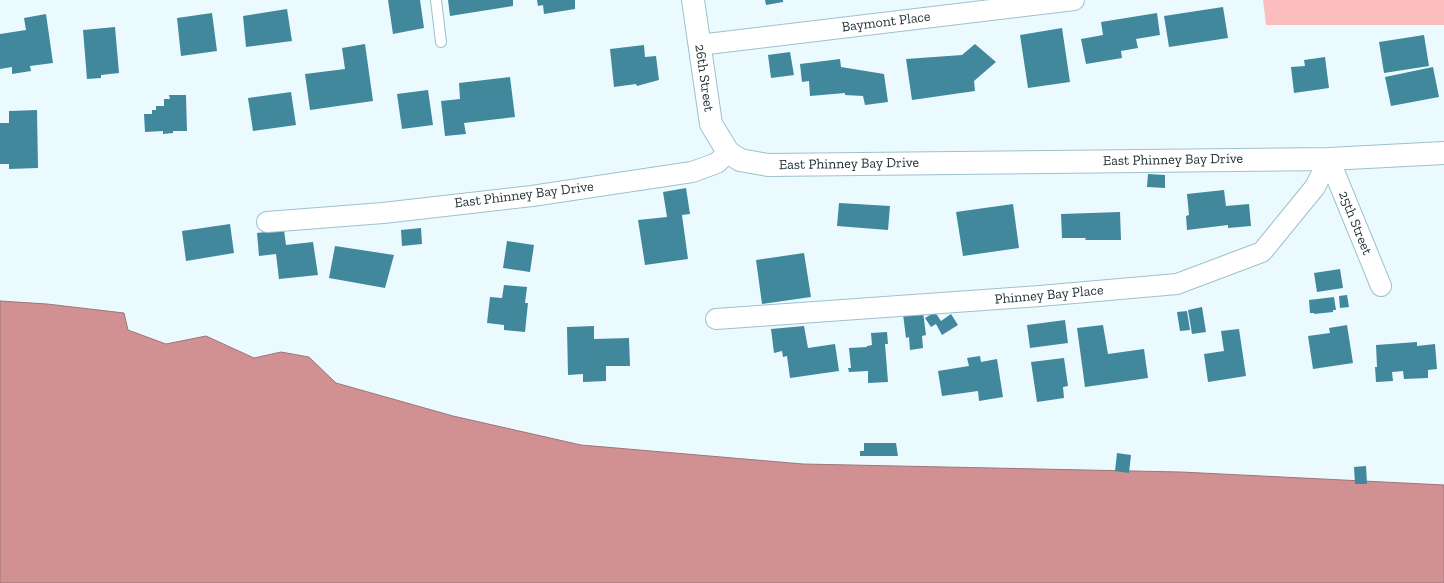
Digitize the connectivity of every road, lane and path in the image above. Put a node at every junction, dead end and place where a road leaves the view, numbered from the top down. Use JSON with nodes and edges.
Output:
{"nodes":[{"id":1,"x":436,"y":0,"type":"edge"},
{"id":2,"x":693,"y":0,"type":"edge"},
{"id":3,"x":1074,"y":0,"type":"edge"},
{"id":4,"x":441,"y":42,"type":"dead end"},
{"id":5,"x":699,"y":45,"type":"junction"},
{"id":6,"x":728,"y":152,"type":"junction"},
{"id":7,"x":1444,"y":153,"type":"edge"},
{"id":8,"x":1329,"y":159,"type":"junction"},
{"id":9,"x":266,"y":222,"type":"dead end"},
{"id":10,"x":1381,"y":286,"type":"dead end"},
{"id":11,"x":716,"y":319,"type":"dead end"}],
"edges":[{"from":1,"to":4,"type":"lane"},
{"from":2,"to":5,"type":"street","name":"26th Street"},
{"from":3,"to":5,"type":"street","name":"Baymont Place"},
{"from":5,"to":6,"type":"street","name":"26th Street"},
{"from":6,"to":8,"type":"street","name":"East Phinney Bay Drive"},
{"from":6,"to":9,"type":"street","name":"East Phinney Bay Drive"},
{"from":7,"to":8,"type":"street","name":"East Phinney Bay Drive"},
{"from":8,"to":10,"type":"street","name":"25th Street"},
{"from":8,"to":11,"type":"street","name":"Phinney Bay Place"}]}
